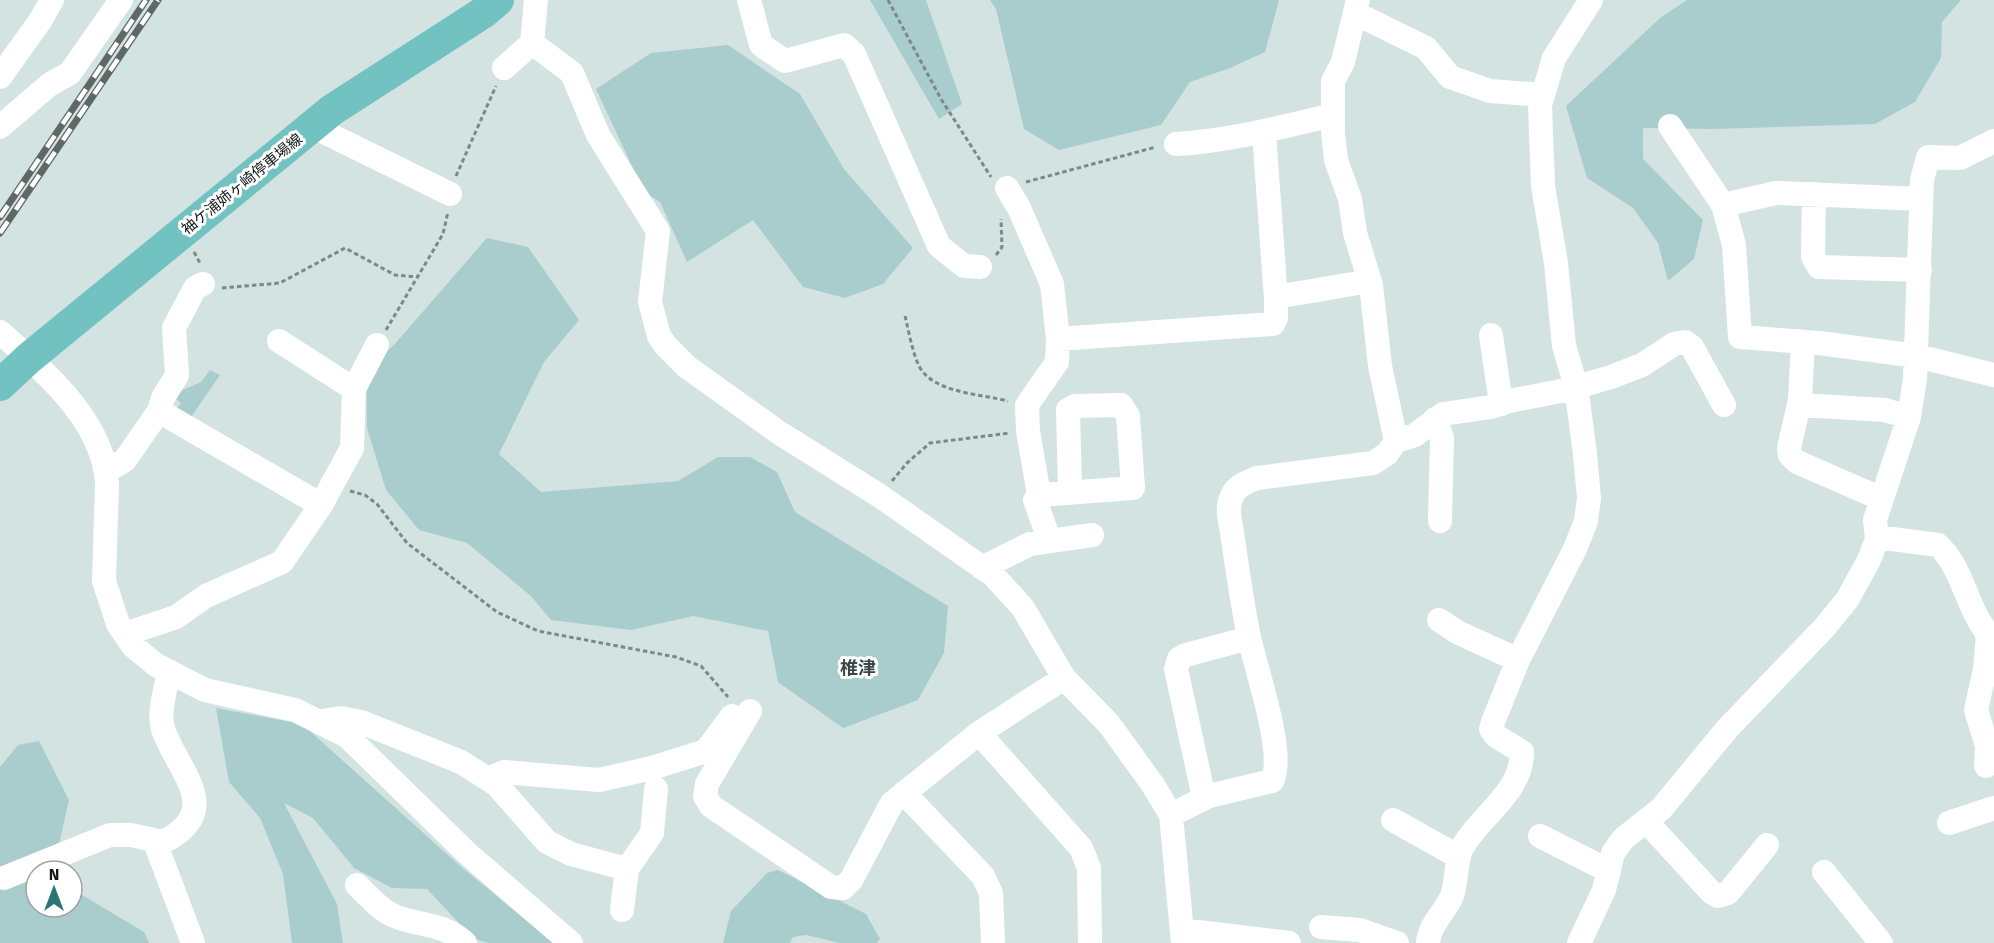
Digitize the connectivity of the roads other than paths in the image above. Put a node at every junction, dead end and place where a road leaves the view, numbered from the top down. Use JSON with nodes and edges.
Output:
{"nodes":[{"id":1,"x":52,"y":0,"type":"edge"},
{"id":2,"x":121,"y":0,"type":"edge"},
{"id":3,"x":498,"y":0,"type":"edge"},
{"id":4,"x":536,"y":0,"type":"edge"},
{"id":5,"x":749,"y":0,"type":"edge"},
{"id":6,"x":1591,"y":0,"type":"edge"},
{"id":7,"x":1356,"y":7,"type":"edge"},
{"id":8,"x":532,"y":43,"type":"junction"},
{"id":9,"x":504,"y":68,"type":"dead end"},
{"id":10,"x":0,"y":77,"type":"edge"},
{"id":11,"x":1543,"y":95,"type":"junction"},
{"id":12,"x":1333,"y":115,"type":"junction"},
{"id":13,"x":312,"y":126,"type":"junction"},
{"id":14,"x":1670,"y":126,"type":"dead end"},
{"id":15,"x":0,"y":127,"type":"edge"},
{"id":16,"x":1263,"y":132,"type":"junction"},
{"id":17,"x":1994,"y":141,"type":"edge"},
{"id":18,"x":1176,"y":144,"type":"road end"},
{"id":19,"x":1004,"y":189,"type":"road end"},
{"id":20,"x":450,"y":194,"type":"dead end"},
{"id":21,"x":1814,"y":194,"type":"junction"},
{"id":22,"x":1921,"y":199,"type":"junction"},
{"id":23,"x":1723,"y":205,"type":"junction"},
{"id":24,"x":980,"y":267,"type":"road end"},
{"id":25,"x":1920,"y":270,"type":"junction"},
{"id":26,"x":1370,"y":281,"type":"junction"},
{"id":27,"x":203,"y":284,"type":"road end"},
{"id":28,"x":1276,"y":297,"type":"junction"},
{"id":29,"x":0,"y":332,"type":"edge"},
{"id":30,"x":1491,"y":335,"type":"dead end"},
{"id":31,"x":1058,"y":339,"type":"junction"},
{"id":32,"x":279,"y":341,"type":"dead end"},
{"id":33,"x":1803,"y":342,"type":"junction"},
{"id":34,"x":376,"y":345,"type":"dead end"},
{"id":35,"x":1917,"y":356,"type":"junction"},
{"id":36,"x":29,"y":358,"type":"junction"},
{"id":37,"x":1994,"y":375,"type":"edge"},
{"id":38,"x":0,"y":386,"type":"edge"},
{"id":39,"x":1576,"y":387,"type":"junction"},
{"id":40,"x":354,"y":389,"type":"junction"},
{"id":41,"x":1501,"y":404,"type":"junction"},
{"id":42,"x":1724,"y":405,"type":"dead end"},
{"id":43,"x":1799,"y":405,"type":"junction"},
{"id":44,"x":159,"y":411,"type":"junction"},
{"id":45,"x":1909,"y":417,"type":"junction"},
{"id":46,"x":1435,"y":419,"type":"junction"},
{"id":47,"x":1396,"y":441,"type":"junction"},
{"id":48,"x":107,"y":471,"type":"junction"},
{"id":49,"x":1070,"y":491,"type":"dead end"},
{"id":50,"x":326,"y":495,"type":"junction"},
{"id":51,"x":1039,"y":495,"type":"junction"},
{"id":52,"x":1882,"y":499,"type":"junction"},
{"id":53,"x":1440,"y":521,"type":"dead end"},
{"id":54,"x":1092,"y":535,"type":"dead end"},
{"id":55,"x":1877,"y":537,"type":"junction"},
{"id":56,"x":1049,"y":539,"type":"junction"},
{"id":57,"x":982,"y":568,"type":"junction"},
{"id":58,"x":1439,"y":620,"type":"dead end"},
{"id":59,"x":125,"y":634,"type":"junction"},
{"id":60,"x":1249,"y":638,"type":"junction"},
{"id":61,"x":1518,"y":660,"type":"junction"},
{"id":62,"x":169,"y":671,"type":"junction"},
{"id":63,"x":1064,"y":678,"type":"junction"},
{"id":64,"x":1985,"y":705,"type":"edge"},
{"id":65,"x":321,"y":721,"type":"junction"},
{"id":66,"x":979,"y":733,"type":"junction"},
{"id":67,"x":1986,"y":766,"type":"dead end"},
{"id":68,"x":488,"y":780,"type":"junction"},
{"id":69,"x":656,"y":789,"type":"dead end"},
{"id":70,"x":904,"y":793,"type":"junction"},
{"id":71,"x":1204,"y":798,"type":"junction"},
{"id":72,"x":1171,"y":815,"type":"junction"},
{"id":73,"x":1992,"y":817,"type":"edge"},
{"id":74,"x":1393,"y":820,"type":"dead end"},
{"id":75,"x":1646,"y":821,"type":"junction"},
{"id":76,"x":1949,"y":823,"type":"dead end"},
{"id":77,"x":1540,"y":836,"type":"dead end"},
{"id":78,"x":155,"y":842,"type":"junction"},
{"id":79,"x":1767,"y":845,"type":"dead end"},
{"id":80,"x":1459,"y":857,"type":"junction"},
{"id":81,"x":627,"y":869,"type":"junction"},
{"id":82,"x":1609,"y":871,"type":"junction"},
{"id":83,"x":1824,"y":872,"type":"dead end"},
{"id":84,"x":4,"y":878,"type":"dead end"},
{"id":85,"x":357,"y":885,"type":"dead end"},
{"id":86,"x":622,"y":910,"type":"dead end"},
{"id":87,"x":1321,"y":927,"type":"dead end"},
{"id":88,"x":1182,"y":936,"type":"edge"},
{"id":89,"x":193,"y":943,"type":"edge"},
{"id":90,"x":465,"y":943,"type":"edge"},
{"id":91,"x":571,"y":943,"type":"edge"},
{"id":92,"x":993,"y":943,"type":"edge"},
{"id":93,"x":1090,"y":943,"type":"edge"},
{"id":94,"x":1289,"y":943,"type":"edge"},
{"id":95,"x":1397,"y":943,"type":"edge"},
{"id":96,"x":1428,"y":943,"type":"edge"},
{"id":97,"x":1580,"y":943,"type":"edge"},
{"id":98,"x":1881,"y":943,"type":"edge"}],
"edges":[{"from":1,"to":10,"type":"street"},
{"from":2,"to":15,"type":"street"},
{"from":3,"to":13,"type":"main road","name":"袖ケ浦姉ヶ崎停車場線"},
{"from":4,"to":8,"type":"street"},
{"from":5,"to":24,"type":"street"},
{"from":6,"to":11,"type":"street"},
{"from":7,"to":11,"type":"street"},
{"from":7,"to":12,"type":"street"},
{"from":8,"to":9,"type":"street"},
{"from":8,"to":57,"type":"street"},
{"from":11,"to":39,"type":"street"},
{"from":12,"to":16,"type":"street"},
{"from":12,"to":26,"type":"street"},
{"from":13,"to":20,"type":"street"},
{"from":13,"to":36,"type":"main road","name":"袖ケ浦姉ヶ崎停車場線"},
{"from":14,"to":23,"type":"street"},
{"from":16,"to":18,"type":"street"},
{"from":16,"to":28,"type":"street"},
{"from":17,"to":22,"type":"street"},
{"from":19,"to":31,"type":"street"},
{"from":21,"to":22,"type":"street"},
{"from":21,"to":23,"type":"street"},
{"from":21,"to":25,"type":"street"},
{"from":22,"to":25,"type":"street"},
{"from":23,"to":33,"type":"street"},
{"from":25,"to":35,"type":"street"},
{"from":26,"to":28,"type":"street"},
{"from":26,"to":47,"type":"street"},
{"from":27,"to":44,"type":"street"},
{"from":28,"to":31,"type":"street"},
{"from":29,"to":36,"type":"street"},
{"from":30,"to":41,"type":"street"},
{"from":31,"to":51,"type":"street"},
{"from":32,"to":40,"type":"street"},
{"from":33,"to":35,"type":"street"},
{"from":33,"to":43,"type":"street"},
{"from":34,"to":40,"type":"street"},
{"from":35,"to":37,"type":"street"},
{"from":35,"to":45,"type":"street"},
{"from":36,"to":38,"type":"main road","name":"袖ケ浦姉ヶ崎停車場線"},
{"from":36,"to":48,"type":"street"},
{"from":39,"to":41,"type":"street"},
{"from":39,"to":42,"type":"street"},
{"from":39,"to":61,"type":"street"},
{"from":40,"to":50,"type":"street"},
{"from":41,"to":46,"type":"street"},
{"from":43,"to":45,"type":"street"},
{"from":43,"to":52,"type":"street"},
{"from":44,"to":48,"type":"street"},
{"from":44,"to":50,"type":"street"},
{"from":45,"to":52,"type":"street"},
{"from":46,"to":47,"type":"street"},
{"from":46,"to":53,"type":"street"},
{"from":47,"to":60,"type":"street"},
{"from":48,"to":59,"type":"street"},
{"from":49,"to":51,"type":"street"},
{"from":50,"to":59,"type":"street"},
{"from":51,"to":56,"type":"street"},
{"from":52,"to":55,"type":"street"},
{"from":54,"to":56,"type":"street"},
{"from":55,"to":64,"type":"street"},
{"from":55,"to":75,"type":"street"},
{"from":56,"to":57,"type":"street"},
{"from":57,"to":63,"type":"street"},
{"from":58,"to":61,"type":"street"},
{"from":59,"to":62,"type":"street"},
{"from":60,"to":71,"type":"street"},
{"from":60,"to":71,"type":"street"},
{"from":61,"to":80,"type":"street"},
{"from":62,"to":65,"type":"street"},
{"from":62,"to":78,"type":"street"},
{"from":63,"to":66,"type":"street"},
{"from":63,"to":72,"type":"street"},
{"from":64,"to":67,"type":"street"},
{"from":65,"to":68,"type":"street"},
{"from":65,"to":91,"type":"street"},
{"from":66,"to":70,"type":"street"},
{"from":66,"to":93,"type":"street"},
{"from":68,"to":70,"type":"street"},
{"from":68,"to":81,"type":"street"},
{"from":69,"to":81,"type":"street"},
{"from":70,"to":92,"type":"street"},
{"from":71,"to":72,"type":"street"},
{"from":72,"to":88,"type":"street"},
{"from":73,"to":76,"type":"street"},
{"from":74,"to":80,"type":"street"},
{"from":75,"to":79,"type":"street"},
{"from":75,"to":82,"type":"street"},
{"from":77,"to":82,"type":"street"},
{"from":78,"to":84,"type":"street"},
{"from":78,"to":89,"type":"street"},
{"from":80,"to":96,"type":"street"},
{"from":81,"to":86,"type":"street"},
{"from":82,"to":97,"type":"street"},
{"from":83,"to":98,"type":"street"},
{"from":85,"to":90,"type":"street"},
{"from":87,"to":95,"type":"street"},
{"from":88,"to":94,"type":"street"}]}
